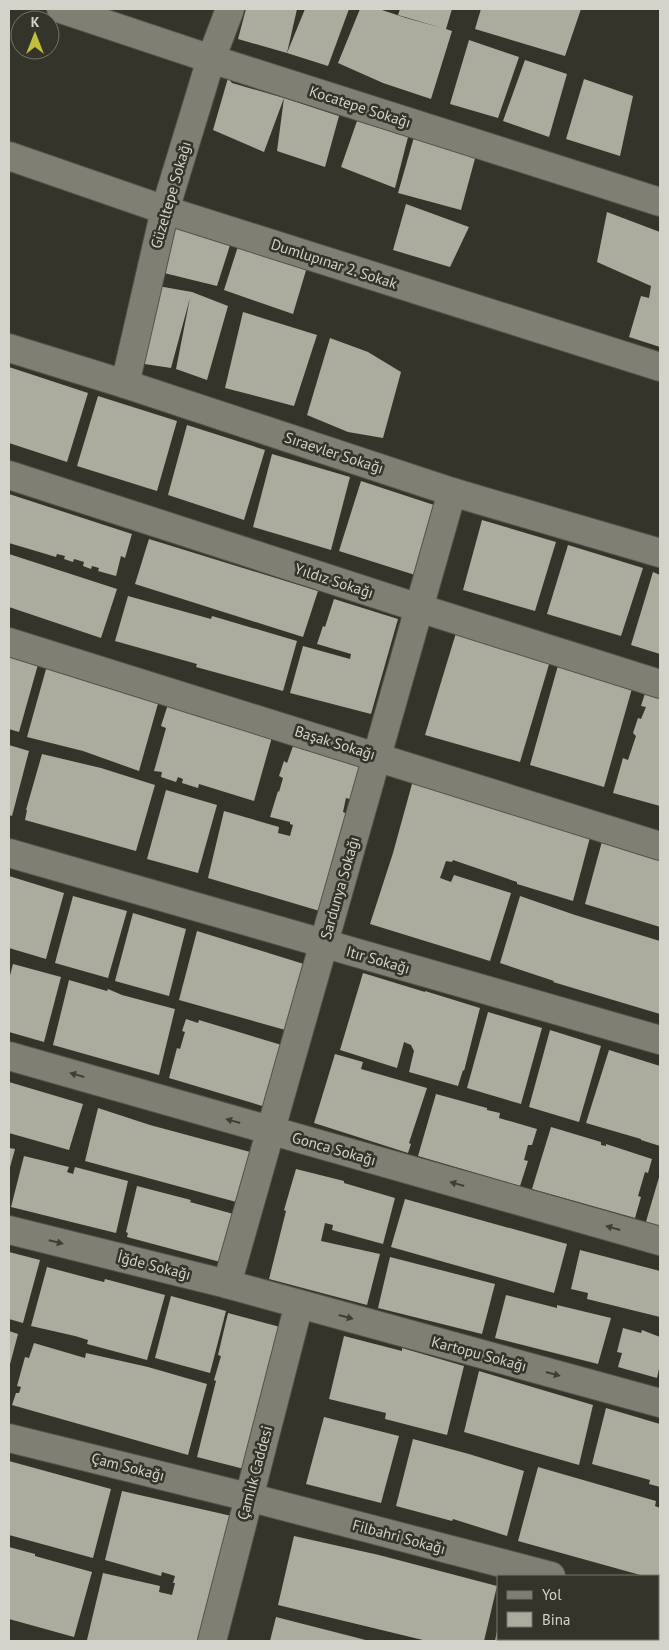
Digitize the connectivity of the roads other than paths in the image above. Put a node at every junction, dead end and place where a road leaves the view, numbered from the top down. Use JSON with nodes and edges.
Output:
{"nodes":[{"id":1,"x":61,"y":9,"type":"edge"},
{"id":2,"x":230,"y":9,"type":"edge"},
{"id":3,"x":211,"y":59,"type":"junction"},
{"id":4,"x":9,"y":156,"type":"edge"},
{"id":5,"x":660,"y":202,"type":"edge"},
{"id":6,"x":165,"y":210,"type":"junction"},
{"id":7,"x":9,"y":348,"type":"edge"},
{"id":8,"x":660,"y":367,"type":"edge"},
{"id":9,"x":125,"y":384,"type":"junction"},
{"id":10,"x":9,"y":475,"type":"edge"},
{"id":11,"x":452,"y":492,"type":"junction"},
{"id":12,"x":660,"y":553,"type":"edge"},
{"id":13,"x":419,"y":608,"type":"junction"},
{"id":14,"x":9,"y":642,"type":"edge"},
{"id":15,"x":660,"y":684,"type":"edge"},
{"id":16,"x":377,"y":756,"type":"junction"},
{"id":17,"x":660,"y":846,"type":"edge"},
{"id":18,"x":9,"y":853,"type":"edge"},
{"id":19,"x":324,"y":944,"type":"junction"},
{"id":20,"x":660,"y":1040,"type":"edge"},
{"id":21,"x":9,"y":1056,"type":"edge"},
{"id":22,"x":270,"y":1131,"type":"junction"},
{"id":23,"x":9,"y":1230,"type":"edge"},
{"id":24,"x":660,"y":1241,"type":"edge"},
{"id":25,"x":227,"y":1284,"type":"junction"},
{"id":26,"x":299,"y":1304,"type":"junction"},
{"id":27,"x":660,"y":1404,"type":"edge"},
{"id":28,"x":9,"y":1438,"type":"edge"},
{"id":29,"x":248,"y":1497,"type":"junction"},
{"id":30,"x":547,"y":1575,"type":"edge"},
{"id":31,"x":212,"y":1641,"type":"edge"}],
"edges":[{"from":1,"to":3,"type":"street","name":"Kocatepe Sokağı"},
{"from":2,"to":3,"type":"street","name":"Güzeltepe Sokağı"},
{"from":3,"to":5,"type":"street","name":"Kocatepe Sokağı"},
{"from":3,"to":6,"type":"street","name":"Güzeltepe Sokağı"},
{"from":4,"to":6,"type":"street","name":"Dumlupınar 2. Sokak"},
{"from":6,"to":8,"type":"street","name":"Dumlupınar 2. Sokak"},
{"from":6,"to":9,"type":"street","name":"Güzeltepe Sokağı"},
{"from":7,"to":9,"type":"street","name":"Sıraevler Sokağı"},
{"from":9,"to":11,"type":"street","name":"Sıraevler Sokağı"},
{"from":10,"to":13,"type":"street","name":"Yıldız Sokağı"},
{"from":11,"to":12,"type":"street","name":"Sıraevler Sokağı"},
{"from":11,"to":13,"type":"street","name":"Sardunya Sokağı"},
{"from":13,"to":15,"type":"street","name":"Yıldız Sokağı"},
{"from":13,"to":16,"type":"street","name":"Sardunya Sokağı"},
{"from":14,"to":16,"type":"street","name":"Başak Sokağı"},
{"from":16,"to":17,"type":"street","name":"Başak Sokağı"},
{"from":16,"to":19,"type":"street","name":"Sardunya Sokağı"},
{"from":18,"to":19,"type":"street","name":"Itır Sokağı"},
{"from":19,"to":20,"type":"street","name":"Itır Sokağı"},
{"from":19,"to":22,"type":"street","name":"Sardunya Sokağı"},
{"from":22,"to":21,"type":"street","name":"Gonca Sokağı","one_way":true},
{"from":24,"to":22,"type":"street","name":"Gonca Sokağı","one_way":true},
{"from":22,"to":25,"type":"street","name":"Sardunya Sokağı"},
{"from":23,"to":25,"type":"street","name":"İğde Sokağı","one_way":true},
{"from":25,"to":26,"type":"street","name":"İğde Sokağı"},
{"from":26,"to":27,"type":"street","name":"Kartopu Sokağı","one_way":true},
{"from":26,"to":29,"type":"street","name":"Çamlık Caddesi"},
{"from":28,"to":29,"type":"street","name":"Çam Sokağı"},
{"from":29,"to":30,"type":"street","name":"Filbahri Sokağı"},
{"from":29,"to":31,"type":"street","name":"Çamlık Caddesi"}]}
